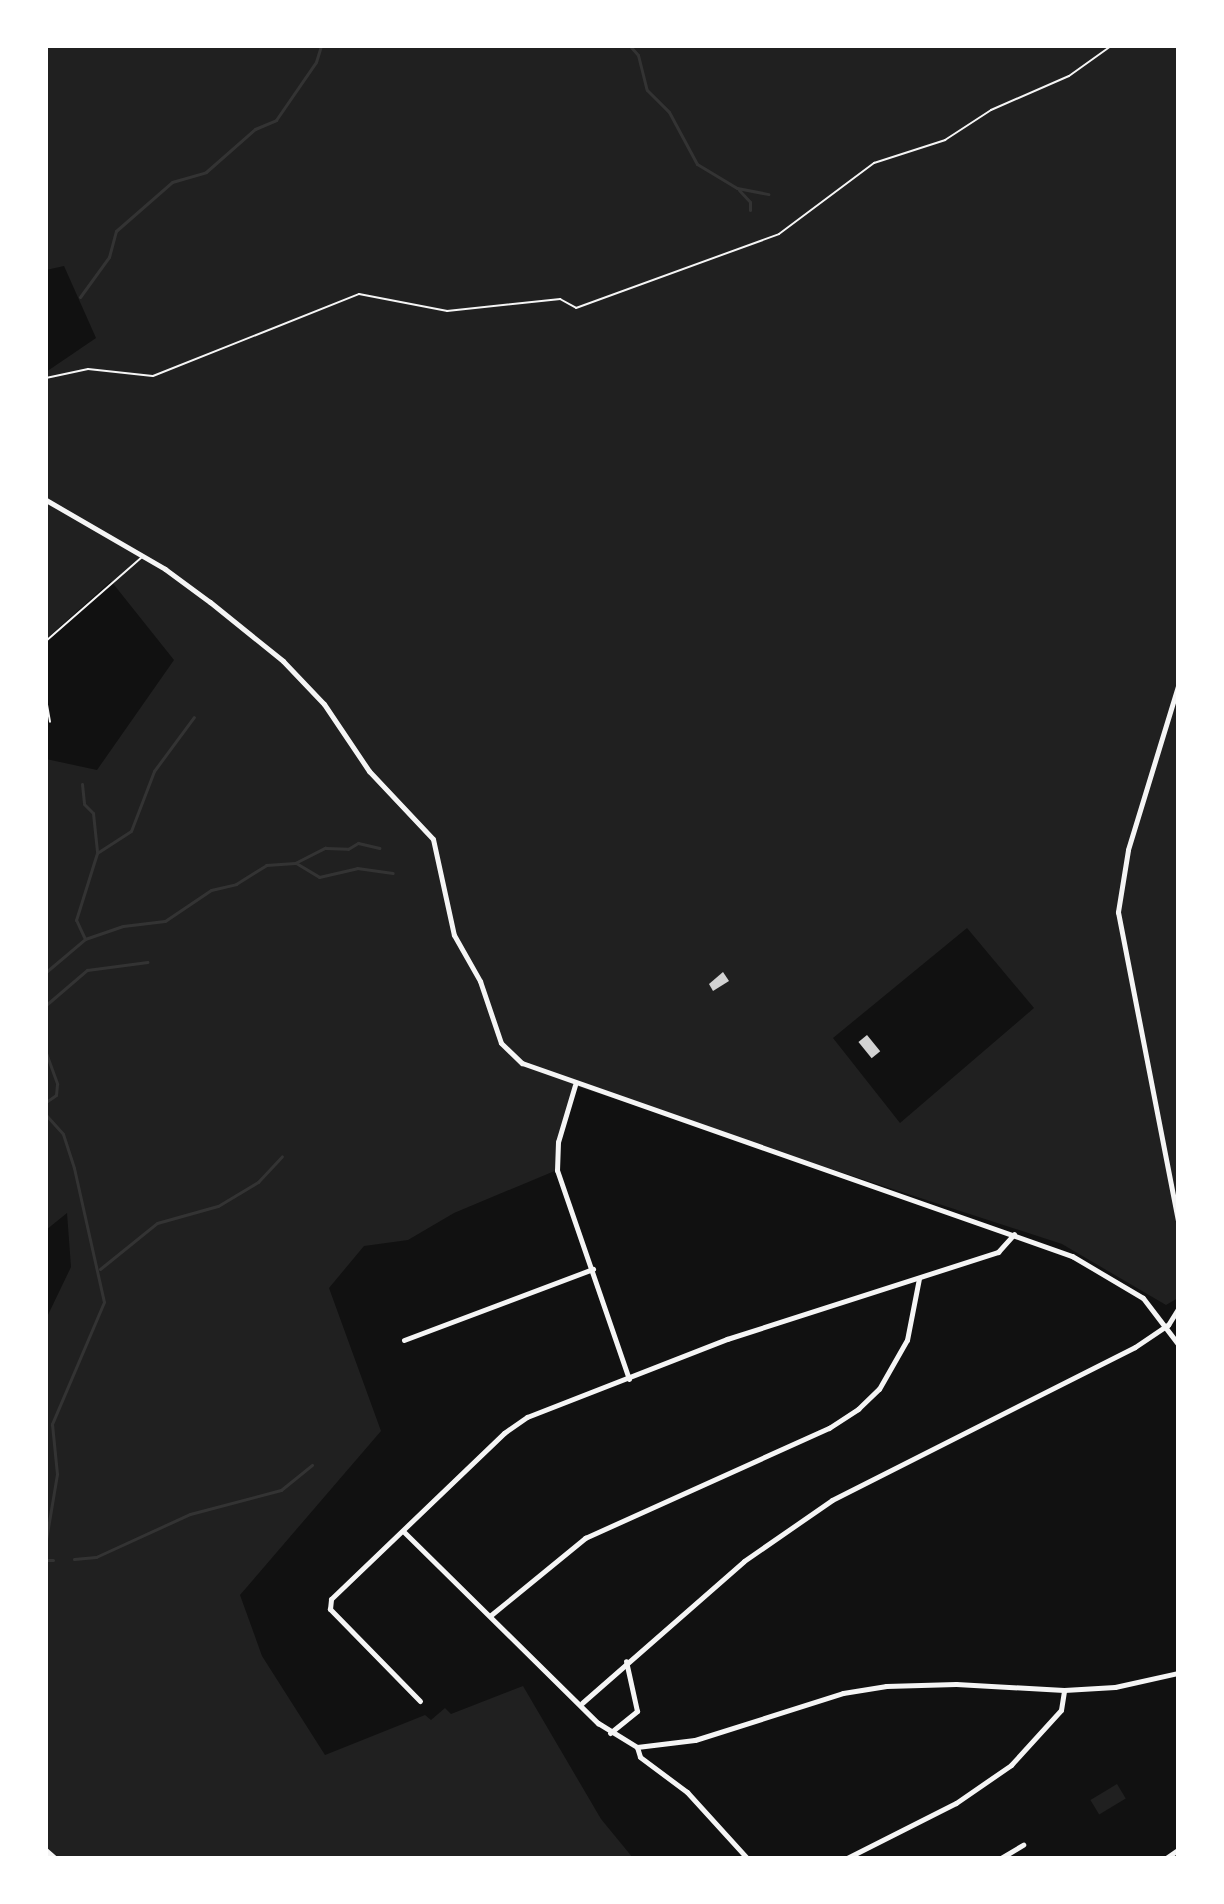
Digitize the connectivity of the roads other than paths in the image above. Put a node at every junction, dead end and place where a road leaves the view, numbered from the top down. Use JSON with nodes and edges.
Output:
{"nodes":[{"id":1,"x":46,"y":500,"type":"edge"},
{"id":2,"x":143,"y":556,"type":"junction"},
{"id":3,"x":46,"y":641,"type":"edge"},
{"id":4,"x":1178,"y":686,"type":"edge"},
{"id":5,"x":46,"y":699,"type":"edge"},
{"id":6,"x":50,"y":722,"type":"dead end"},
{"id":7,"x":575,"y":1085,"type":"junction"},
{"id":8,"x":1178,"y":1221,"type":"edge"},
{"id":9,"x":1014,"y":1234,"type":"junction"},
{"id":10,"x":593,"y":1269,"type":"junction"},
{"id":11,"x":919,"y":1278,"type":"junction"},
{"id":12,"x":1178,"y":1309,"type":"edge"},
{"id":13,"x":1168,"y":1325,"type":"junction"},
{"id":14,"x":404,"y":1340,"type":"dead end"},
{"id":15,"x":1178,"y":1342,"type":"edge"},
{"id":16,"x":629,"y":1379,"type":"junction"},
{"id":17,"x":403,"y":1531,"type":"junction"},
{"id":18,"x":491,"y":1615,"type":"junction"},
{"id":19,"x":626,"y":1660,"type":"junction"},
{"id":20,"x":1178,"y":1673,"type":"edge"},
{"id":21,"x":1064,"y":1690,"type":"junction"},
{"id":22,"x":420,"y":1701,"type":"dead end"},
{"id":23,"x":582,"y":1703,"type":"junction"},
{"id":24,"x":610,"y":1733,"type":"junction"},
{"id":25,"x":637,"y":1747,"type":"junction"},
{"id":26,"x":1023,"y":1845,"type":"dead end"},
{"id":27,"x":46,"y":1851,"type":"edge"},
{"id":28,"x":54,"y":1858,"type":"edge"},
{"id":29,"x":747,"y":1858,"type":"edge"},
{"id":30,"x":847,"y":1858,"type":"edge"},
{"id":31,"x":1001,"y":1858,"type":"edge"}],
"edges":[{"from":1,"to":2,"type":"street"},
{"from":2,"to":3,"type":"lane"},
{"from":2,"to":7,"type":"street"},
{"from":4,"to":8,"type":"street"},
{"from":5,"to":6,"type":"lane"},
{"from":7,"to":9,"type":"street"},
{"from":7,"to":10,"type":"street"},
{"from":9,"to":11,"type":"street"},
{"from":9,"to":13,"type":"street"},
{"from":10,"to":14,"type":"street"},
{"from":10,"to":16,"type":"street"},
{"from":11,"to":16,"type":"street"},
{"from":11,"to":18,"type":"street"},
{"from":12,"to":13,"type":"street"},
{"from":13,"to":15,"type":"street"},
{"from":13,"to":19,"type":"street"},
{"from":16,"to":17,"type":"street"},
{"from":17,"to":18,"type":"street"},
{"from":17,"to":22,"type":"street"},
{"from":18,"to":23,"type":"street"},
{"from":19,"to":23,"type":"street"},
{"from":19,"to":24,"type":"street"},
{"from":20,"to":21,"type":"street"},
{"from":21,"to":25,"type":"street"},
{"from":21,"to":30,"type":"street"},
{"from":23,"to":24,"type":"street"},
{"from":24,"to":25,"type":"street"},
{"from":25,"to":29,"type":"street"},
{"from":26,"to":31,"type":"street"},
{"from":27,"to":28,"type":"main road"}]}
